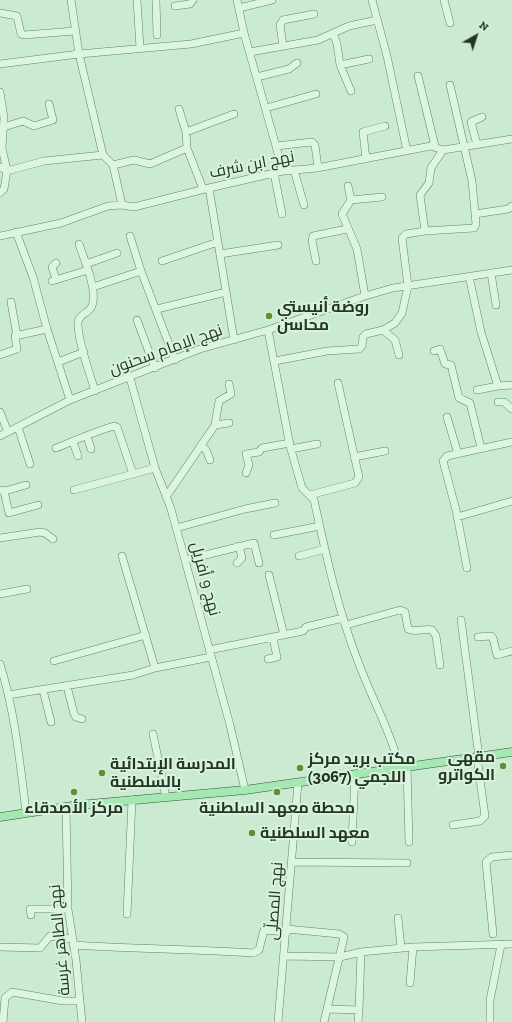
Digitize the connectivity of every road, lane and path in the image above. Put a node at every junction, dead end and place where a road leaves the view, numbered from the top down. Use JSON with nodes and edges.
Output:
{"nodes":[{"id":1,"x":71,"y":0,"type":"edge"},
{"id":2,"x":137,"y":0,"type":"edge"},
{"id":3,"x":156,"y":0,"type":"edge"},
{"id":4,"x":193,"y":0,"type":"edge"},
{"id":5,"x":237,"y":0,"type":"edge"},
{"id":6,"x":272,"y":0,"type":"edge"},
{"id":7,"x":372,"y":0,"type":"edge"},
{"id":8,"x":444,"y":0,"type":"edge"},
{"id":9,"x":175,"y":6,"type":"dead end"},
{"id":10,"x":239,"y":8,"type":"junction"},
{"id":11,"x":0,"y":13,"type":"edge"},
{"id":12,"x":314,"y":14,"type":"dead end"},
{"id":13,"x":377,"y":20,"type":"junction"},
{"id":14,"x":450,"y":24,"type":"dead end"},
{"id":15,"x":75,"y":31,"type":"junction"},
{"id":16,"x":244,"y":33,"type":"junction"},
{"id":17,"x":333,"y":33,"type":"junction"},
{"id":18,"x":157,"y":35,"type":"dead end"},
{"id":19,"x":283,"y":46,"type":"junction"},
{"id":20,"x":140,"y":48,"type":"junction"},
{"id":21,"x":250,"y":52,"type":"junction"},
{"id":22,"x":79,"y":54,"type":"junction"},
{"id":23,"x":369,"y":59,"type":"dead end"},
{"id":24,"x":297,"y":63,"type":"dead end"},
{"id":25,"x":0,"y":64,"type":"edge"},
{"id":26,"x":340,"y":65,"type":"junction"},
{"id":27,"x":418,"y":76,"type":"dead end"},
{"id":28,"x":258,"y":77,"type":"junction"},
{"id":29,"x":450,"y":85,"type":"dead end"},
{"id":30,"x":352,"y":91,"type":"dead end"},
{"id":31,"x":0,"y":92,"type":"edge"},
{"id":32,"x":316,"y":94,"type":"dead end"},
{"id":33,"x":49,"y":104,"type":"dead end"},
{"id":34,"x":266,"y":108,"type":"junction"},
{"id":35,"x":179,"y":109,"type":"dead end"},
{"id":36,"x":234,"y":114,"type":"dead end"},
{"id":37,"x":482,"y":117,"type":"dead end"},
{"id":38,"x":385,"y":126,"type":"dead end"},
{"id":39,"x":4,"y":127,"type":"junction"},
{"id":40,"x":186,"y":132,"type":"junction"},
{"id":41,"x":512,"y":139,"type":"edge"},
{"id":42,"x":477,"y":145,"type":"junction"},
{"id":43,"x":276,"y":146,"type":"junction"},
{"id":44,"x":435,"y":146,"type":"junction"},
{"id":45,"x":187,"y":148,"type":"junction"},
{"id":46,"x":463,"y":148,"type":"junction"},
{"id":47,"x":443,"y":150,"type":"junction"},
{"id":48,"x":407,"y":151,"type":"junction"},
{"id":49,"x":103,"y":155,"type":"junction"},
{"id":50,"x":366,"y":159,"type":"junction"},
{"id":51,"x":112,"y":165,"type":"junction"},
{"id":52,"x":318,"y":168,"type":"junction"},
{"id":53,"x":3,"y":169,"type":"edge"},
{"id":54,"x":294,"y":170,"type":"junction"},
{"id":55,"x":283,"y":171,"type":"junction"},
{"id":56,"x":274,"y":173,"type":"junction"},
{"id":57,"x":348,"y":186,"type":"dead end"},
{"id":58,"x":206,"y":188,"type":"junction"},
{"id":59,"x":0,"y":193,"type":"edge"},
{"id":60,"x":382,"y":197,"type":"dead end"},
{"id":61,"x":351,"y":200,"type":"junction"},
{"id":62,"x":304,"y":204,"type":"dead end"},
{"id":63,"x":122,"y":205,"type":"junction"},
{"id":64,"x":512,"y":206,"type":"edge"},
{"id":65,"x":282,"y":214,"type":"dead end"},
{"id":66,"x":475,"y":214,"type":"junction"},
{"id":67,"x":347,"y":229,"type":"junction"},
{"id":68,"x":425,"y":231,"type":"junction"},
{"id":69,"x":16,"y":232,"type":"junction"},
{"id":70,"x":0,"y":236,"type":"edge"},
{"id":71,"x":130,"y":236,"type":"dead end"},
{"id":72,"x":218,"y":242,"type":"junction"},
{"id":73,"x":79,"y":244,"type":"dead end"},
{"id":74,"x":278,"y":245,"type":"dead end"},
{"id":75,"x":117,"y":253,"type":"dead end"},
{"id":76,"x":220,"y":254,"type":"junction"},
{"id":77,"x":162,"y":261,"type":"dead end"},
{"id":78,"x":316,"y":261,"type":"dead end"},
{"id":79,"x":56,"y":263,"type":"dead end"},
{"id":80,"x":87,"y":267,"type":"junction"},
{"id":81,"x":512,"y":270,"type":"edge"},
{"id":82,"x":141,"y":271,"type":"junction"},
{"id":83,"x":491,"y":273,"type":"junction"},
{"id":84,"x":469,"y":276,"type":"junction"},
{"id":85,"x":408,"y":286,"type":"junction"},
{"id":86,"x":93,"y":287,"type":"junction"},
{"id":87,"x":226,"y":292,"type":"junction"},
{"id":88,"x":365,"y":296,"type":"junction"},
{"id":89,"x":11,"y":302,"type":"dead end"},
{"id":90,"x":496,"y":305,"type":"dead end"},
{"id":91,"x":156,"y":309,"type":"junction"},
{"id":92,"x":137,"y":320,"type":"dead end"},
{"id":93,"x":47,"y":329,"type":"junction"},
{"id":94,"x":268,"y":330,"type":"junction"},
{"id":95,"x":383,"y":330,"type":"junction"},
{"id":96,"x":18,"y":336,"type":"junction"},
{"id":97,"x":234,"y":340,"type":"junction"},
{"id":98,"x":434,"y":351,"type":"dead end"},
{"id":99,"x":84,"y":352,"type":"junction"},
{"id":100,"x":0,"y":355,"type":"edge"},
{"id":101,"x":399,"y":355,"type":"dead end"},
{"id":102,"x":175,"y":360,"type":"junction"},
{"id":103,"x":275,"y":361,"type":"junction"},
{"id":104,"x":58,"y":362,"type":"junction"},
{"id":105,"x":154,"y":368,"type":"junction"},
{"id":106,"x":130,"y":378,"type":"junction"},
{"id":107,"x":338,"y":383,"type":"dead end"},
{"id":108,"x":229,"y":384,"type":"dead end"},
{"id":109,"x":512,"y":385,"type":"edge"},
{"id":110,"x":498,"y":386,"type":"junction"},
{"id":111,"x":477,"y":390,"type":"dead end"},
{"id":112,"x":95,"y":391,"type":"junction"},
{"id":113,"x":70,"y":400,"type":"junction"},
{"id":114,"x":498,"y":402,"type":"dead end"},
{"id":115,"x":512,"y":409,"type":"edge"},
{"id":116,"x":0,"y":412,"type":"edge"},
{"id":117,"x":447,"y":417,"type":"dead end"},
{"id":118,"x":229,"y":423,"type":"dead end"},
{"id":119,"x":215,"y":425,"type":"junction"},
{"id":120,"x":18,"y":427,"type":"junction"},
{"id":121,"x":8,"y":432,"type":"junction"},
{"id":122,"x":0,"y":436,"type":"edge"},
{"id":123,"x":86,"y":436,"type":"junction"},
{"id":124,"x":73,"y":442,"type":"junction"},
{"id":125,"x":512,"y":442,"type":"edge"},
{"id":126,"x":317,"y":444,"type":"dead end"},
{"id":127,"x":201,"y":445,"type":"junction"},
{"id":128,"x":290,"y":446,"type":"junction"},
{"id":129,"x":56,"y":448,"type":"dead end"},
{"id":130,"x":480,"y":448,"type":"junction"},
{"id":131,"x":91,"y":449,"type":"dead end"},
{"id":132,"x":385,"y":451,"type":"dead end"},
{"id":133,"x":458,"y":454,"type":"junction"},
{"id":134,"x":78,"y":456,"type":"dead end"},
{"id":135,"x":354,"y":457,"type":"junction"},
{"id":136,"x":210,"y":460,"type":"dead end"},
{"id":137,"x":30,"y":464,"type":"dead end"},
{"id":138,"x":155,"y":468,"type":"junction"},
{"id":139,"x":246,"y":473,"type":"dead end"},
{"id":140,"x":133,"y":474,"type":"junction"},
{"id":141,"x":26,"y":486,"type":"dead end"},
{"id":142,"x":2,"y":490,"type":"edge"},
{"id":143,"x":74,"y":490,"type":"dead end"},
{"id":144,"x":310,"y":495,"type":"junction"},
{"id":145,"x":166,"y":497,"type":"junction"},
{"id":146,"x":512,"y":501,"type":"edge"},
{"id":147,"x":275,"y":503,"type":"dead end"},
{"id":148,"x":38,"y":505,"type":"dead end"},
{"id":149,"x":457,"y":517,"type":"junction"},
{"id":150,"x":320,"y":526,"type":"junction"},
{"id":151,"x":176,"y":528,"type":"junction"},
{"id":152,"x":274,"y":536,"type":"dead end"},
{"id":153,"x":0,"y":538,"type":"edge"},
{"id":154,"x":53,"y":539,"type":"dead end"},
{"id":155,"x":239,"y":546,"type":"junction"},
{"id":156,"x":325,"y":550,"type":"junction"},
{"id":157,"x":122,"y":556,"type":"dead end"},
{"id":158,"x":299,"y":556,"type":"dead end"},
{"id":159,"x":185,"y":560,"type":"junction"},
{"id":160,"x":237,"y":563,"type":"dead end"},
{"id":161,"x":259,"y":563,"type":"dead end"},
{"id":162,"x":467,"y":568,"type":"dead end"},
{"id":163,"x":269,"y":575,"type":"dead end"},
{"id":164,"x":27,"y":589,"type":"dead end"},
{"id":165,"x":0,"y":594,"type":"edge"},
{"id":166,"x":461,"y":620,"type":"dead end"},
{"id":167,"x":345,"y":621,"type":"junction"},
{"id":168,"x":146,"y":636,"type":"junction"},
{"id":169,"x":284,"y":636,"type":"junction"},
{"id":170,"x":478,"y":637,"type":"dead end"},
{"id":171,"x":273,"y":638,"type":"junction"},
{"id":172,"x":512,"y":651,"type":"edge"},
{"id":173,"x":210,"y":654,"type":"junction"},
{"id":174,"x":268,"y":659,"type":"dead end"},
{"id":175,"x":54,"y":661,"type":"dead end"},
{"id":176,"x":440,"y":665,"type":"dead end"},
{"id":177,"x":0,"y":666,"type":"edge"},
{"id":178,"x":155,"y":668,"type":"junction"},
{"id":179,"x":67,"y":686,"type":"junction"},
{"id":180,"x":43,"y":690,"type":"junction"},
{"id":181,"x":8,"y":695,"type":"junction"},
{"id":182,"x":82,"y":718,"type":"dead end"},
{"id":183,"x":50,"y":722,"type":"dead end"},
{"id":184,"x":153,"y":734,"type":"dead end"},
{"id":185,"x":512,"y":752,"type":"edge"},
{"id":186,"x":478,"y":757,"type":"junction"},
{"id":187,"x":404,"y":768,"type":"junction"},
{"id":188,"x":355,"y":774,"type":"junction"},
{"id":189,"x":298,"y":783,"type":"junction"},
{"id":190,"x":245,"y":790,"type":"junction"},
{"id":191,"x":166,"y":797,"type":"junction"},
{"id":192,"x":132,"y":800,"type":"junction"},
{"id":193,"x":66,"y":807,"type":"junction"},
{"id":194,"x":26,"y":812,"type":"junction"},
{"id":195,"x":0,"y":817,"type":"edge"},
{"id":196,"x":453,"y":825,"type":"dead end"},
{"id":197,"x":352,"y":842,"type":"dead end"},
{"id":198,"x":408,"y":842,"type":"dead end"},
{"id":199,"x":512,"y":855,"type":"edge"},
{"id":200,"x":292,"y":862,"type":"junction"},
{"id":201,"x":407,"y":863,"type":"dead end"},
{"id":202,"x":68,"y":910,"type":"junction"},
{"id":203,"x":127,"y":914,"type":"dead end"},
{"id":204,"x":31,"y":915,"type":"dead end"},
{"id":205,"x":398,"y":918,"type":"dead end"},
{"id":206,"x":287,"y":930,"type":"junction"},
{"id":207,"x":493,"y":934,"type":"dead end"},
{"id":208,"x":72,"y":942,"type":"junction"},
{"id":209,"x":512,"y":944,"type":"edge"},
{"id":210,"x":501,"y":946,"type":"junction"},
{"id":211,"x":0,"y":947,"type":"edge"},
{"id":212,"x":413,"y":947,"type":"junction"},
{"id":213,"x":401,"y":948,"type":"junction"},
{"id":214,"x":361,"y":952,"type":"junction"},
{"id":215,"x":285,"y":956,"type":"junction"},
{"id":216,"x":340,"y":957,"type":"junction"},
{"id":217,"x":410,"y":983,"type":"dead end"},
{"id":218,"x":79,"y":1001,"type":"junction"},
{"id":219,"x":327,"y":1009,"type":"junction"},
{"id":220,"x":359,"y":1010,"type":"junction"},
{"id":221,"x":4,"y":1022,"type":"edge"},
{"id":222,"x":82,"y":1022,"type":"edge"},
{"id":223,"x":278,"y":1022,"type":"edge"},
{"id":224,"x":324,"y":1022,"type":"edge"},
{"id":225,"x":358,"y":1022,"type":"edge"},
{"id":226,"x":490,"y":1022,"type":"edge"}],
"edges":[{"from":1,"to":15,"type":"street"},
{"from":2,"to":20,"type":"street"},
{"from":3,"to":18,"type":"street"},
{"from":4,"to":9,"type":"street"},
{"from":5,"to":10,"type":"street"},
{"from":6,"to":10,"type":"street"},
{"from":7,"to":13,"type":"street"},
{"from":8,"to":14,"type":"street"},
{"from":10,"to":16,"type":"street"},
{"from":11,"to":15,"type":"street"},
{"from":12,"to":19,"type":"street"},
{"from":13,"to":17,"type":"street"},
{"from":13,"to":48,"type":"street"},
{"from":15,"to":22,"type":"street"},
{"from":16,"to":20,"type":"street"},
{"from":16,"to":21,"type":"street"},
{"from":17,"to":19,"type":"street"},
{"from":17,"to":26,"type":"street"},
{"from":19,"to":21,"type":"street"},
{"from":20,"to":22,"type":"street"},
{"from":21,"to":28,"type":"street"},
{"from":22,"to":25,"type":"street"},
{"from":22,"to":49,"type":"street"},
{"from":23,"to":26,"type":"street"},
{"from":24,"to":28,"type":"street"},
{"from":26,"to":30,"type":"street"},
{"from":27,"to":44,"type":"street"},
{"from":28,"to":34,"type":"street"},
{"from":29,"to":46,"type":"street"},
{"from":31,"to":39,"type":"street"},
{"from":32,"to":34,"type":"street"},
{"from":33,"to":39,"type":"street"},
{"from":34,"to":43,"type":"street"},
{"from":35,"to":40,"type":"street"},
{"from":36,"to":40,"type":"street"},
{"from":37,"to":42,"type":"street"},
{"from":38,"to":50,"type":"street"},
{"from":39,"to":53,"type":"street"},
{"from":40,"to":45,"type":"street"},
{"from":41,"to":42,"type":"street"},
{"from":42,"to":46,"type":"street"},
{"from":43,"to":52,"type":"street"},
{"from":43,"to":55,"type":"street"},
{"from":44,"to":47,"type":"street"},
{"from":44,"to":48,"type":"street","name":"نهج ابن شرف"},
{"from":45,"to":51,"type":"street"},
{"from":45,"to":58,"type":"street"},
{"from":46,"to":47,"type":"street"},
{"from":46,"to":66,"type":"street"},
{"from":47,"to":68,"type":"street"},
{"from":48,"to":50,"type":"street","name":"نهج ابن شرف"},
{"from":49,"to":51,"type":"street"},
{"from":49,"to":53,"type":"street"},
{"from":50,"to":52,"type":"street","name":"نهج ابن شرف"},
{"from":51,"to":63,"type":"street"},
{"from":52,"to":54,"type":"street","name":"نهج ابن شرف"},
{"from":53,"to":59,"type":"street"},
{"from":54,"to":55,"type":"street","name":"نهج ابن شرف"},
{"from":54,"to":62,"type":"street"},
{"from":55,"to":56,"type":"street","name":"نهج ابن شرف"},
{"from":56,"to":58,"type":"street","name":"نهج ابن شرف"},
{"from":56,"to":65,"type":"street"},
{"from":57,"to":61,"type":"street"},
{"from":58,"to":63,"type":"street","name":"نهج ابن شرف"},
{"from":58,"to":72,"type":"street"},
{"from":60,"to":61,"type":"street"},
{"from":61,"to":67,"type":"street"},
{"from":63,"to":69,"type":"street","name":"نهج ابن شرف"},
{"from":64,"to":66,"type":"street"},
{"from":66,"to":68,"type":"street"},
{"from":67,"to":78,"type":"street"},
{"from":67,"to":88,"type":"street"},
{"from":68,"to":85,"type":"street"},
{"from":69,"to":70,"type":"street","name":"نهج ابن شرف"},
{"from":69,"to":93,"type":"street"},
{"from":71,"to":82,"type":"street"},
{"from":72,"to":76,"type":"street"},
{"from":72,"to":77,"type":"street"},
{"from":73,"to":80,"type":"street"},
{"from":74,"to":76,"type":"street"},
{"from":75,"to":80,"type":"street"},
{"from":76,"to":87,"type":"street"},
{"from":79,"to":80,"type":"street"},
{"from":80,"to":86,"type":"street"},
{"from":81,"to":83,"type":"street","name":"نهج الإمام سحنون"},
{"from":82,"to":86,"type":"street"},
{"from":82,"to":91,"type":"street"},
{"from":83,"to":84,"type":"street","name":"نهج الإمام سحنون"},
{"from":83,"to":90,"type":"street"},
{"from":84,"to":85,"type":"street","name":"نهج الإمام سحنون"},
{"from":84,"to":110,"type":"street"},
{"from":85,"to":88,"type":"street","name":"نهج الإمام سحنون"},
{"from":85,"to":95,"type":"street"},
{"from":86,"to":99,"type":"street"},
{"from":87,"to":91,"type":"street"},
{"from":87,"to":97,"type":"street"},
{"from":88,"to":94,"type":"street","name":"نهج الإمام سحنون"},
{"from":89,"to":96,"type":"street"},
{"from":91,"to":102,"type":"street"},
{"from":92,"to":105,"type":"street"},
{"from":93,"to":96,"type":"street"},
{"from":93,"to":104,"type":"street"},
{"from":94,"to":97,"type":"street","name":"نهج الإمام سحنون"},
{"from":94,"to":103,"type":"street"},
{"from":95,"to":101,"type":"street"},
{"from":95,"to":103,"type":"street"},
{"from":96,"to":100,"type":"street"},
{"from":97,"to":102,"type":"street","name":"نهج الإمام سحنون"},
{"from":98,"to":130,"type":"street"},
{"from":99,"to":104,"type":"street"},
{"from":99,"to":112,"type":"street"},
{"from":102,"to":105,"type":"street","name":"نهج الإمام سحنون"},
{"from":103,"to":128,"type":"street"},
{"from":104,"to":113,"type":"street"},
{"from":105,"to":106,"type":"street","name":"نهج الإمام سحنون"},
{"from":106,"to":112,"type":"street","name":"نهج الإمام سحنون"},
{"from":106,"to":138,"type":"street","name":"نهج 9 أفريل"},
{"from":107,"to":135,"type":"street"},
{"from":108,"to":119,"type":"street"},
{"from":109,"to":110,"type":"street"},
{"from":110,"to":111,"type":"street"},
{"from":112,"to":113,"type":"street","name":"نهج الإمام سحنون"},
{"from":113,"to":120,"type":"street","name":"نهج الإمام سحنون"},
{"from":114,"to":115,"type":"street"},
{"from":116,"to":121,"type":"street"},
{"from":117,"to":133,"type":"street"},
{"from":118,"to":119,"type":"street"},
{"from":119,"to":127,"type":"street"},
{"from":120,"to":121,"type":"street","name":"نهج الإمام سحنون"},
{"from":120,"to":137,"type":"street"},
{"from":121,"to":122,"type":"street","name":"نهج الإمام سحنون"},
{"from":123,"to":124,"type":"street"},
{"from":123,"to":131,"type":"street"},
{"from":123,"to":140,"type":"street"},
{"from":124,"to":129,"type":"street"},
{"from":124,"to":134,"type":"street"},
{"from":125,"to":130,"type":"street"},
{"from":126,"to":128,"type":"street"},
{"from":127,"to":136,"type":"street"},
{"from":127,"to":145,"type":"street"},
{"from":128,"to":139,"type":"street"},
{"from":128,"to":144,"type":"street"},
{"from":130,"to":133,"type":"street"},
{"from":132,"to":135,"type":"street"},
{"from":133,"to":149,"type":"street"},
{"from":135,"to":144,"type":"street"},
{"from":138,"to":140,"type":"street"},
{"from":138,"to":145,"type":"street","name":"نهج 9 أفريل"},
{"from":140,"to":143,"type":"street"},
{"from":141,"to":142,"type":"street"},
{"from":142,"to":148,"type":"street"},
{"from":144,"to":150,"type":"street"},
{"from":145,"to":151,"type":"street","name":"نهج 9 أفريل"},
{"from":146,"to":149,"type":"street"},
{"from":147,"to":151,"type":"street"},
{"from":149,"to":162,"type":"street"},
{"from":150,"to":152,"type":"street"},
{"from":150,"to":156,"type":"street"},
{"from":151,"to":159,"type":"street","name":"نهج 9 أفريل"},
{"from":153,"to":154,"type":"street"},
{"from":155,"to":159,"type":"street"},
{"from":155,"to":160,"type":"street"},
{"from":155,"to":161,"type":"street"},
{"from":156,"to":158,"type":"street"},
{"from":156,"to":167,"type":"street"},
{"from":157,"to":168,"type":"street"},
{"from":159,"to":173,"type":"street","name":"نهج 9 أفريل"},
{"from":163,"to":169,"type":"street"},
{"from":164,"to":165,"type":"street"},
{"from":166,"to":186,"type":"street"},
{"from":167,"to":169,"type":"street"},
{"from":167,"to":176,"type":"street"},
{"from":167,"to":187,"type":"street"},
{"from":168,"to":175,"type":"street"},
{"from":168,"to":178,"type":"street"},
{"from":169,"to":171,"type":"street"},
{"from":170,"to":172,"type":"street"},
{"from":171,"to":173,"type":"street"},
{"from":171,"to":174,"type":"street"},
{"from":173,"to":178,"type":"street"},
{"from":173,"to":190,"type":"street","name":"نهج 9 أفريل"},
{"from":177,"to":181,"type":"street"},
{"from":178,"to":179,"type":"street"},
{"from":179,"to":180,"type":"street"},
{"from":179,"to":182,"type":"street"},
{"from":180,"to":181,"type":"street"},
{"from":180,"to":183,"type":"street"},
{"from":181,"to":194,"type":"street"},
{"from":184,"to":191,"type":"street"},
{"from":185,"to":186,"type":"main road"},
{"from":186,"to":187,"type":"main road"},
{"from":186,"to":196,"type":"street"},
{"from":187,"to":188,"type":"main road"},
{"from":187,"to":198,"type":"street"},
{"from":188,"to":189,"type":"main road"},
{"from":188,"to":197,"type":"street"},
{"from":189,"to":190,"type":"main road"},
{"from":189,"to":200,"type":"street","name":"نهج المصلّى"},
{"from":190,"to":191,"type":"main road"},
{"from":191,"to":192,"type":"main road"},
{"from":192,"to":193,"type":"main road"},
{"from":192,"to":203,"type":"street"},
{"from":193,"to":194,"type":"main road"},
{"from":193,"to":202,"type":"street","name":"نهج الطاهر غرسة"},
{"from":194,"to":195,"type":"main road"},
{"from":199,"to":207,"type":"street"},
{"from":200,"to":201,"type":"street"},
{"from":200,"to":206,"type":"street","name":"نهج المصلّى"},
{"from":202,"to":204,"type":"street"},
{"from":202,"to":208,"type":"street","name":"نهج الطاهر غرسة"},
{"from":205,"to":213,"type":"street"},
{"from":206,"to":208,"type":"street"},
{"from":206,"to":215,"type":"street","name":"نهج المصلّى"},
{"from":206,"to":216,"type":"street"},
{"from":208,"to":211,"type":"street"},
{"from":208,"to":218,"type":"street","name":"نهج الطاهر غرسة"},
{"from":209,"to":210,"type":"street"},
{"from":210,"to":212,"type":"street"},
{"from":210,"to":226,"type":"street"},
{"from":212,"to":213,"type":"street"},
{"from":212,"to":217,"type":"street"},
{"from":213,"to":214,"type":"street"},
{"from":214,"to":216,"type":"street"},
{"from":214,"to":220,"type":"street"},
{"from":215,"to":216,"type":"street"},
{"from":215,"to":223,"type":"street","name":"نهج المصلّى"},
{"from":216,"to":219,"type":"street"},
{"from":218,"to":221,"type":"street"},
{"from":218,"to":222,"type":"street","name":"نهج الطاهر غرسة"},
{"from":219,"to":220,"type":"street"},
{"from":219,"to":224,"type":"street"},
{"from":220,"to":225,"type":"street"}]}
